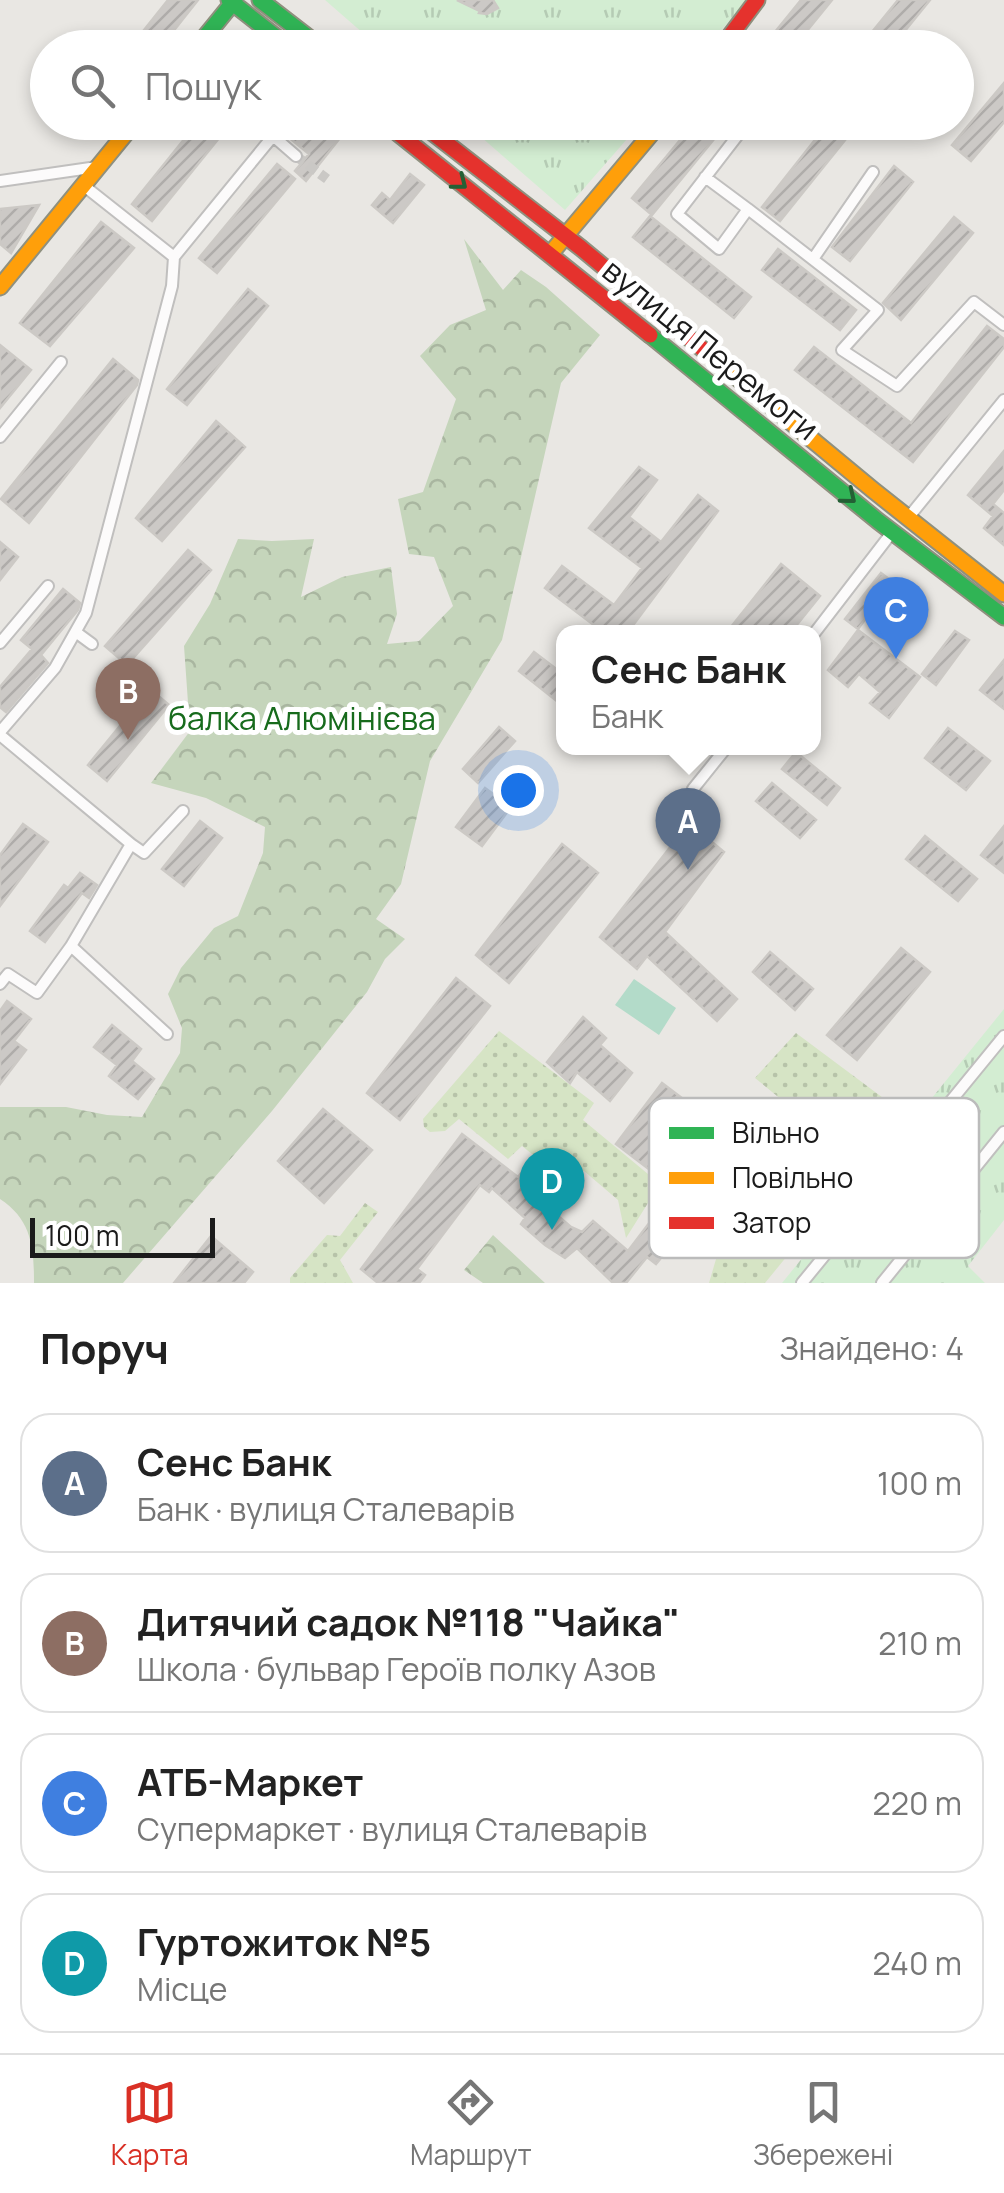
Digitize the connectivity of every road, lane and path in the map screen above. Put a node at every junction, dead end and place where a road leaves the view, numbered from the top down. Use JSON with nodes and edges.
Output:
{"nodes":[{"id":1,"x":260,"y":0,"type":"edge"},
{"id":2,"x":757,"y":0,"type":"edge"},
{"id":3,"x":232,"y":1,"type":"edge"},
{"id":4,"x":210,"y":30,"type":"edge"},
{"id":5,"x":268,"y":30,"type":"edge"},
{"id":6,"x":299,"y":30,"type":"edge"},
{"id":7,"x":734,"y":30,"type":"edge"},
{"id":8,"x":119,"y":140,"type":"edge"},
{"id":9,"x":270,"y":140,"type":"edge"},
{"id":10,"x":278,"y":140,"type":"edge"},
{"id":11,"x":407,"y":140,"type":"edge"},
{"id":12,"x":441,"y":140,"type":"edge"},
{"id":13,"x":647,"y":140,"type":"edge"},
{"id":14,"x":734,"y":140,"type":"edge"},
{"id":15,"x":296,"y":156,"type":"tunnel mouth"},
{"id":16,"x":98,"y":166,"type":"junction"},
{"id":17,"x":873,"y":172,"type":"dead end"},
{"id":18,"x":705,"y":178,"type":"junction"},
{"id":19,"x":0,"y":182,"type":"edge"},
{"id":20,"x":83,"y":185,"type":"junction"},
{"id":21,"x":748,"y":208,"type":"junction"},
{"id":22,"x":566,"y":236,"type":"junction"},
{"id":23,"x":551,"y":253,"type":"junction"},
{"id":24,"x":174,"y":256,"type":"junction"},
{"id":25,"x":813,"y":259,"type":"junction"},
{"id":26,"x":0,"y":287,"type":"edge"},
{"id":27,"x":1004,"y":325,"type":"edge"},
{"id":28,"x":62,"y":362,"type":"dead end"},
{"id":29,"x":1004,"y":400,"type":"edge"},
{"id":30,"x":0,"y":437,"type":"edge"},
{"id":31,"x":908,"y":518,"type":"junction"},
{"id":32,"x":894,"y":531,"type":"junction"},
{"id":33,"x":48,"y":586,"type":"dead end"},
{"id":34,"x":1004,"y":594,"type":"edge"},
{"id":35,"x":1004,"y":618,"type":"edge"},
{"id":36,"x":821,"y":625,"type":"edge"},
{"id":37,"x":76,"y":633,"type":"junction"},
{"id":38,"x":0,"y":643,"type":"edge"},
{"id":39,"x":92,"y":644,"type":"dead end"},
{"id":40,"x":0,"y":734,"type":"edge"},
{"id":41,"x":721,"y":755,"type":"edge"},
{"id":42,"x":694,"y":789,"type":"dead end"},
{"id":43,"x":183,"y":811,"type":"dead end"},
{"id":44,"x":131,"y":844,"type":"junction"},
{"id":45,"x":71,"y":946,"type":"junction"},
{"id":46,"x":0,"y":984,"type":"edge"},
{"id":47,"x":167,"y":1034,"type":"dead end"},
{"id":48,"x":1004,"y":1036,"type":"edge"},
{"id":49,"x":953,"y":1098,"type":"edge"},
{"id":50,"x":1004,"y":1132,"type":"edge"},
{"id":51,"x":979,"y":1163,"type":"edge"},
{"id":52,"x":822,"y":1258,"type":"edge"},
{"id":53,"x":902,"y":1258,"type":"edge"},
{"id":54,"x":802,"y":1283,"type":"edge"},
{"id":55,"x":882,"y":1283,"type":"edge"}],
"edges":[{"from":1,"to":6,"type":"main road"},
{"from":2,"to":7,"type":"main road"},
{"from":3,"to":4,"type":"main road"},
{"from":3,"to":5,"type":"main road"},
{"from":8,"to":16,"type":"main road"},
{"from":9,"to":24,"type":"street"},
{"from":10,"to":15,"type":"street"},
{"from":11,"to":23,"type":"main road","name":"вулиця Перемоги","one_way":true},
{"from":12,"to":22,"type":"main road","name":"вулиця Перемоги"},
{"from":13,"to":22,"type":"main road"},
{"from":14,"to":18,"type":"street"},
{"from":16,"to":19,"type":"street"},
{"from":16,"to":20,"type":"main road"},
{"from":17,"to":25,"type":"street"},
{"from":18,"to":21,"type":"street"},
{"from":18,"to":21,"type":"street"},
{"from":20,"to":24,"type":"street"},
{"from":20,"to":26,"type":"main road"},
{"from":21,"to":25,"type":"street"},
{"from":22,"to":23,"type":"main road"},
{"from":22,"to":31,"type":"main road","name":"вулиця Перемоги"},
{"from":23,"to":32,"type":"main road","name":"вулиця Перемоги","one_way":true},
{"from":24,"to":37,"type":"street"},
{"from":25,"to":27,"type":"street"},
{"from":28,"to":30,"type":"street"},
{"from":29,"to":31,"type":"street"},
{"from":31,"to":34,"type":"main road","name":"вулиця Перемоги"},
{"from":32,"to":35,"type":"main road","name":"вулиця Перемоги"},
{"from":32,"to":36,"type":"street"},
{"from":33,"to":38,"type":"street"},
{"from":37,"to":39,"type":"street"},
{"from":37,"to":40,"type":"street"},
{"from":40,"to":44,"type":"street"},
{"from":41,"to":42,"type":"street"},
{"from":43,"to":44,"type":"street"},
{"from":44,"to":45,"type":"street"},
{"from":45,"to":46,"type":"street"},
{"from":45,"to":47,"type":"street"},
{"from":48,"to":49,"type":"street"},
{"from":50,"to":51,"type":"street"},
{"from":52,"to":54,"type":"street"},
{"from":53,"to":55,"type":"street"}]}
